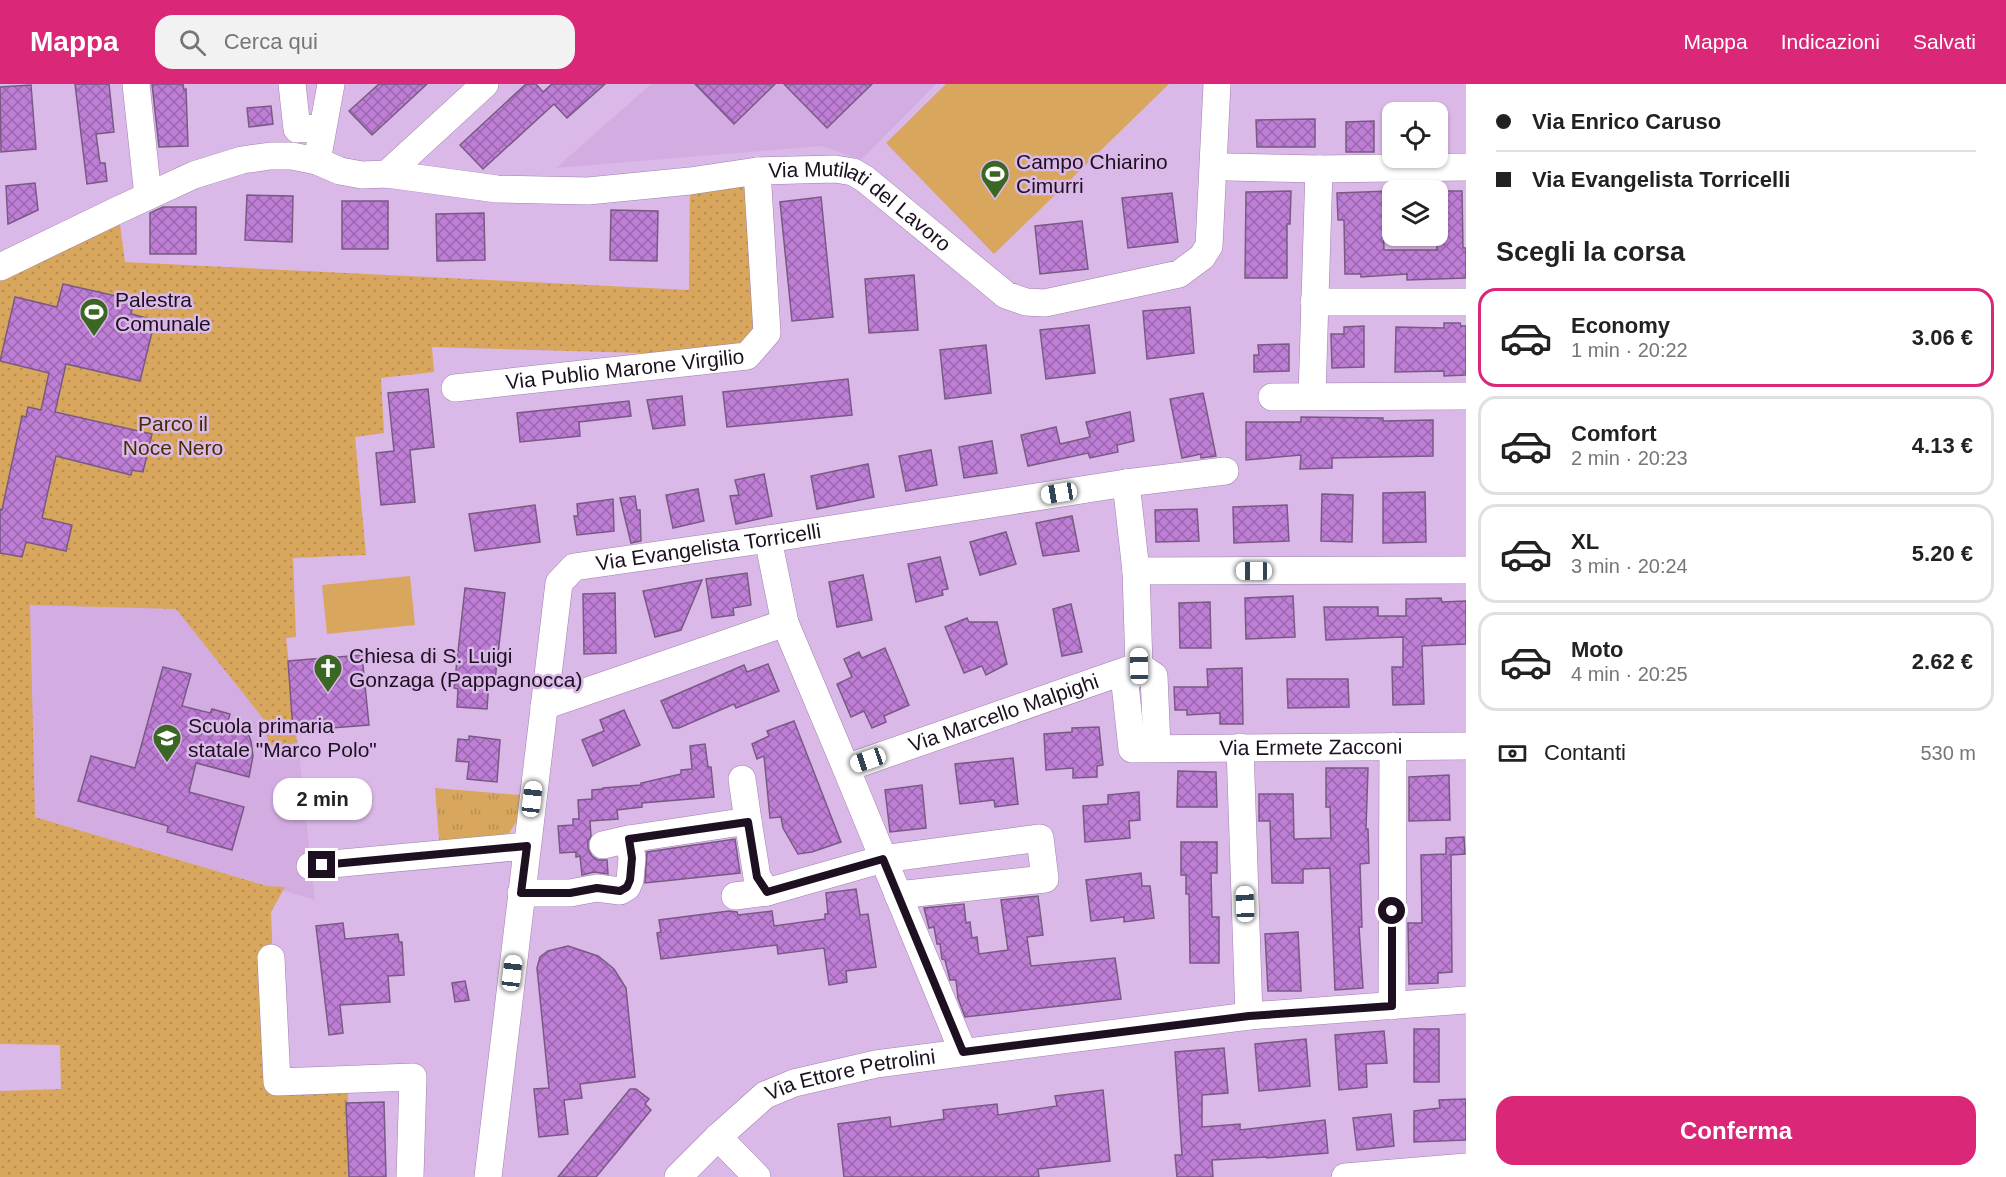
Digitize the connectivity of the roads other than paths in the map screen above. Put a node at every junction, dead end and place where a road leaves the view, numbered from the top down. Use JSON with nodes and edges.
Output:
{"nodes":[{"id":1,"x":136,"y":84,"type":"edge"},
{"id":2,"x":292,"y":84,"type":"edge"},
{"id":3,"x":331,"y":84,"type":"edge"},
{"id":4,"x":485,"y":84,"type":"edge"},
{"id":5,"x":1217,"y":84,"type":"edge"},
{"id":6,"x":322,"y":128,"type":"junction"},
{"id":7,"x":316,"y":161,"type":"junction"},
{"id":8,"x":1228,"y":167,"type":"dead end"},
{"id":9,"x":1466,"y":167,"type":"edge"},
{"id":10,"x":1318,"y":169,"type":"junction"},
{"id":11,"x":757,"y":171,"type":"junction"},
{"id":12,"x":387,"y":174,"type":"junction"},
{"id":13,"x":148,"y":196,"type":"junction"},
{"id":14,"x":0,"y":267,"type":"edge"},
{"id":15,"x":1314,"y":302,"type":"junction"},
{"id":16,"x":1466,"y":302,"type":"edge"},
{"id":17,"x":455,"y":388,"type":"dead end"},
{"id":18,"x":1312,"y":396,"type":"junction"},
{"id":19,"x":1466,"y":396,"type":"edge"},
{"id":20,"x":1272,"y":397,"type":"dead end"},
{"id":21,"x":1225,"y":471,"type":"dead end"},
{"id":22,"x":1125,"y":483,"type":"junction"},
{"id":23,"x":768,"y":539,"type":"junction"},
{"id":24,"x":1466,"y":570,"type":"edge"},
{"id":25,"x":1136,"y":571,"type":"junction"},
{"id":26,"x":785,"y":623,"type":"junction"},
{"id":27,"x":1139,"y":666,"type":"junction"},
{"id":28,"x":544,"y":706,"type":"junction"},
{"id":29,"x":1466,"y":746,"type":"edge"},
{"id":30,"x":1240,"y":747,"type":"junction"},
{"id":31,"x":1393,"y":747,"type":"junction"},
{"id":32,"x":846,"y":768,"type":"junction"},
{"id":33,"x":742,"y":779,"type":"dead end"},
{"id":34,"x":748,"y":822,"type":"junction"},
{"id":35,"x":629,"y":839,"type":"junction"},
{"id":36,"x":603,"y":845,"type":"dead end"},
{"id":37,"x":527,"y":846,"type":"junction"},
{"id":38,"x":883,"y":859,"type":"junction"},
{"id":39,"x":310,"y":866,"type":"dead end"},
{"id":40,"x":767,"y":892,"type":"junction"},
{"id":41,"x":521,"y":893,"type":"junction"},
{"id":42,"x":898,"y":895,"type":"junction"},
{"id":43,"x":735,"y":896,"type":"dead end"},
{"id":44,"x":271,"y":958,"type":"dead end"},
{"id":45,"x":1466,"y":1000,"type":"edge"},
{"id":46,"x":1392,"y":1006,"type":"junction"},
{"id":47,"x":1249,"y":1016,"type":"junction"},
{"id":48,"x":963,"y":1052,"type":"junction"},
{"id":49,"x":718,"y":1137,"type":"junction"},
{"id":50,"x":1466,"y":1167,"type":"edge"},
{"id":51,"x":754,"y":1176,"type":"edge"},
{"id":52,"x":410,"y":1177,"type":"edge"},
{"id":53,"x":488,"y":1177,"type":"edge"},
{"id":54,"x":678,"y":1177,"type":"edge"},
{"id":55,"x":1345,"y":1177,"type":"edge"}],
"edges":[{"from":1,"to":13,"type":"street"},
{"from":2,"to":6,"type":"street"},
{"from":3,"to":6,"type":"street"},
{"from":4,"to":12,"type":"street"},
{"from":5,"to":11,"type":"street","name":"Via Mutilati del Lavoro"},
{"from":6,"to":7,"type":"street"},
{"from":7,"to":12,"type":"street","name":"Via Mutilati del Lavoro"},
{"from":7,"to":13,"type":"street","name":"Via Mutilati del Lavoro"},
{"from":8,"to":10,"type":"street"},
{"from":9,"to":10,"type":"street"},
{"from":10,"to":15,"type":"street"},
{"from":11,"to":12,"type":"street","name":"Via Mutilati del Lavoro"},
{"from":11,"to":17,"type":"street","name":"Via Publio Marone Virgilio"},
{"from":13,"to":14,"type":"street","name":"Via Mutilati del Lavoro"},
{"from":15,"to":16,"type":"street"},
{"from":15,"to":18,"type":"street"},
{"from":18,"to":19,"type":"street"},
{"from":18,"to":20,"type":"street"},
{"from":21,"to":22,"type":"street","name":"Via Evangelista Torricelli"},
{"from":22,"to":23,"type":"street","name":"Via Evangelista Torricelli"},
{"from":22,"to":25,"type":"street"},
{"from":23,"to":26,"type":"street"},
{"from":23,"to":28,"type":"street","name":"Via Evangelista Torricelli"},
{"from":24,"to":25,"type":"street"},
{"from":25,"to":27,"type":"street"},
{"from":26,"to":28,"type":"street"},
{"from":26,"to":32,"type":"street"},
{"from":27,"to":30,"type":"street","name":"Via Ermete Zacconi"},
{"from":27,"to":32,"type":"street","name":"Via Marcello Malpighi"},
{"from":28,"to":37,"type":"street","name":"Via Evangelista Torricelli"},
{"from":29,"to":31,"type":"street","name":"Via Ermete Zacconi"},
{"from":30,"to":31,"type":"street","name":"Via Ermete Zacconi"},
{"from":30,"to":47,"type":"street"},
{"from":31,"to":46,"type":"street"},
{"from":32,"to":38,"type":"street"},
{"from":33,"to":34,"type":"street"},
{"from":34,"to":35,"type":"street"},
{"from":34,"to":40,"type":"street"},
{"from":35,"to":36,"type":"street"},
{"from":35,"to":41,"type":"street"},
{"from":37,"to":39,"type":"street"},
{"from":37,"to":41,"type":"street","name":"Via Evangelista Torricelli"},
{"from":38,"to":40,"type":"street"},
{"from":38,"to":42,"type":"street"},
{"from":38,"to":42,"type":"street"},
{"from":40,"to":43,"type":"street"},
{"from":41,"to":53,"type":"street","name":"Via Evangelista Torricelli"},
{"from":42,"to":48,"type":"street"},
{"from":44,"to":52,"type":"street"},
{"from":45,"to":46,"type":"street","name":"Via Ettore Petrolini"},
{"from":46,"to":47,"type":"street","name":"Via Ettore Petrolini"},
{"from":47,"to":48,"type":"street","name":"Via Ettore Petrolini"},
{"from":48,"to":49,"type":"street","name":"Via Ettore Petrolini"},
{"from":49,"to":51,"type":"street"},
{"from":49,"to":54,"type":"street","name":"Via Ettore Petrolini"},
{"from":50,"to":55,"type":"street"}]}
